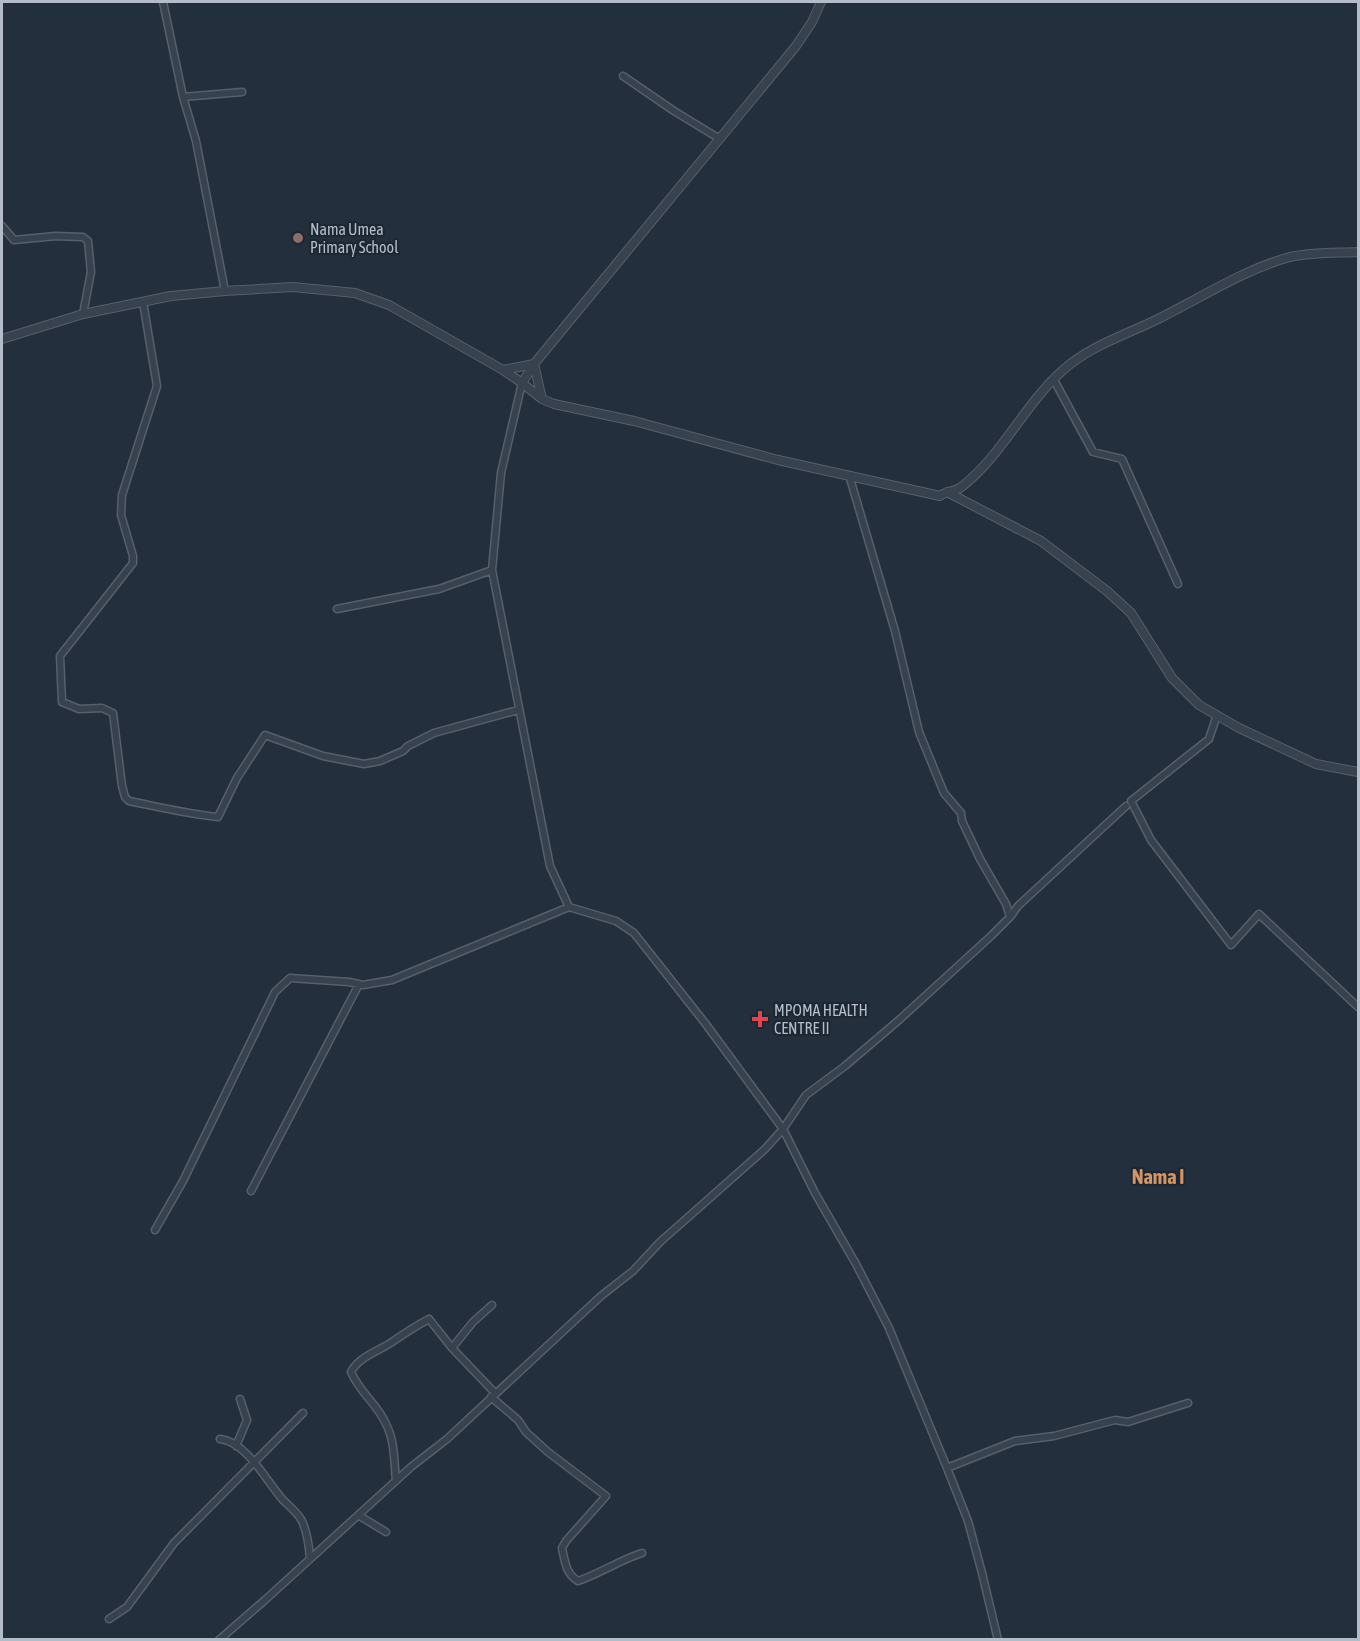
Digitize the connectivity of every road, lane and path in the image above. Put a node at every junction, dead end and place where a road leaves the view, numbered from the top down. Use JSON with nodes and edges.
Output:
{"nodes":[{"id":1,"x":163,"y":2,"type":"edge"},
{"id":2,"x":821,"y":2,"type":"edge"},
{"id":3,"x":623,"y":76,"type":"dead end"},
{"id":4,"x":242,"y":92,"type":"dead end"},
{"id":5,"x":183,"y":97,"type":"junction"},
{"id":6,"x":720,"y":139,"type":"junction"},
{"id":7,"x":2,"y":225,"type":"edge"},
{"id":8,"x":1359,"y":252,"type":"edge"},
{"id":9,"x":225,"y":291,"type":"junction"},
{"id":10,"x":143,"y":302,"type":"junction"},
{"id":11,"x":83,"y":314,"type":"junction"},
{"id":12,"x":2,"y":339,"type":"edge"},
{"id":13,"x":534,"y":364,"type":"junction"},
{"id":14,"x":503,"y":370,"type":"junction"},
{"id":15,"x":1054,"y":380,"type":"junction"},
{"id":16,"x":522,"y":383,"type":"junction"},
{"id":17,"x":542,"y":399,"type":"junction"},
{"id":18,"x":849,"y":475,"type":"junction"},
{"id":19,"x":945,"y":492,"type":"junction"},
{"id":20,"x":492,"y":570,"type":"junction"},
{"id":21,"x":1178,"y":584,"type":"dead end"},
{"id":22,"x":337,"y":609,"type":"dead end"},
{"id":23,"x":518,"y":710,"type":"junction"},
{"id":24,"x":1217,"y":715,"type":"junction"},
{"id":25,"x":1359,"y":772,"type":"edge"},
{"id":26,"x":1125,"y":806,"type":"dead end"},
{"id":27,"x":569,"y":907,"type":"junction"},
{"id":28,"x":1010,"y":917,"type":"junction"},
{"id":29,"x":359,"y":984,"type":"junction"},
{"id":30,"x":1359,"y":1006,"type":"edge"},
{"id":31,"x":783,"y":1129,"type":"junction"},
{"id":32,"x":251,"y":1191,"type":"dead end"},
{"id":33,"x":155,"y":1230,"type":"dead end"},
{"id":34,"x":492,"y":1305,"type":"dead end"},
{"id":35,"x":452,"y":1348,"type":"junction"},
{"id":36,"x":493,"y":1395,"type":"junction"},
{"id":37,"x":240,"y":1399,"type":"dead end"},
{"id":38,"x":1188,"y":1403,"type":"dead end"},
{"id":39,"x":303,"y":1413,"type":"dead end"},
{"id":40,"x":220,"y":1439,"type":"dead end"},
{"id":41,"x":236,"y":1446,"type":"junction"},
{"id":42,"x":253,"y":1462,"type":"junction"},
{"id":43,"x":947,"y":1468,"type":"junction"},
{"id":44,"x":396,"y":1481,"type":"junction"},
{"id":45,"x":358,"y":1515,"type":"junction"},
{"id":46,"x":386,"y":1532,"type":"dead end"},
{"id":47,"x":642,"y":1553,"type":"dead end"},
{"id":48,"x":310,"y":1558,"type":"junction"},
{"id":49,"x":109,"y":1619,"type":"dead end"},
{"id":50,"x":219,"y":1640,"type":"edge"},
{"id":51,"x":998,"y":1640,"type":"edge"}],
"edges":[{"from":1,"to":5,"type":"street"},
{"from":2,"to":6,"type":"street"},
{"from":3,"to":6,"type":"street"},
{"from":4,"to":5,"type":"street"},
{"from":5,"to":9,"type":"street"},
{"from":6,"to":13,"type":"street"},
{"from":7,"to":11,"type":"street"},
{"from":8,"to":15,"type":"street"},
{"from":9,"to":10,"type":"street"},
{"from":9,"to":14,"type":"street"},
{"from":10,"to":11,"type":"street"},
{"from":10,"to":23,"type":"street"},
{"from":11,"to":12,"type":"street"},
{"from":13,"to":14,"type":"street"},
{"from":13,"to":16,"type":"street"},
{"from":13,"to":17,"type":"street"},
{"from":14,"to":16,"type":"street"},
{"from":15,"to":19,"type":"street"},
{"from":15,"to":21,"type":"street"},
{"from":16,"to":17,"type":"street"},
{"from":16,"to":20,"type":"street"},
{"from":17,"to":18,"type":"street"},
{"from":18,"to":19,"type":"street"},
{"from":18,"to":28,"type":"street"},
{"from":19,"to":24,"type":"street"},
{"from":20,"to":22,"type":"street"},
{"from":20,"to":23,"type":"street"},
{"from":23,"to":27,"type":"street"},
{"from":24,"to":25,"type":"street"},
{"from":24,"to":30,"type":"street"},
{"from":26,"to":28,"type":"street"},
{"from":27,"to":29,"type":"street"},
{"from":27,"to":31,"type":"street"},
{"from":28,"to":31,"type":"street"},
{"from":29,"to":32,"type":"street"},
{"from":29,"to":33,"type":"street"},
{"from":31,"to":36,"type":"street"},
{"from":31,"to":43,"type":"street"},
{"from":34,"to":35,"type":"street"},
{"from":35,"to":36,"type":"street"},
{"from":35,"to":44,"type":"street"},
{"from":36,"to":44,"type":"street"},
{"from":36,"to":47,"type":"street"},
{"from":37,"to":41,"type":"street"},
{"from":38,"to":43,"type":"street"},
{"from":39,"to":42,"type":"street"},
{"from":40,"to":41,"type":"street"},
{"from":41,"to":42,"type":"street"},
{"from":42,"to":48,"type":"street"},
{"from":42,"to":49,"type":"street"},
{"from":43,"to":51,"type":"street"},
{"from":44,"to":45,"type":"street"},
{"from":45,"to":46,"type":"street"},
{"from":45,"to":48,"type":"street"},
{"from":48,"to":50,"type":"street"}]}
